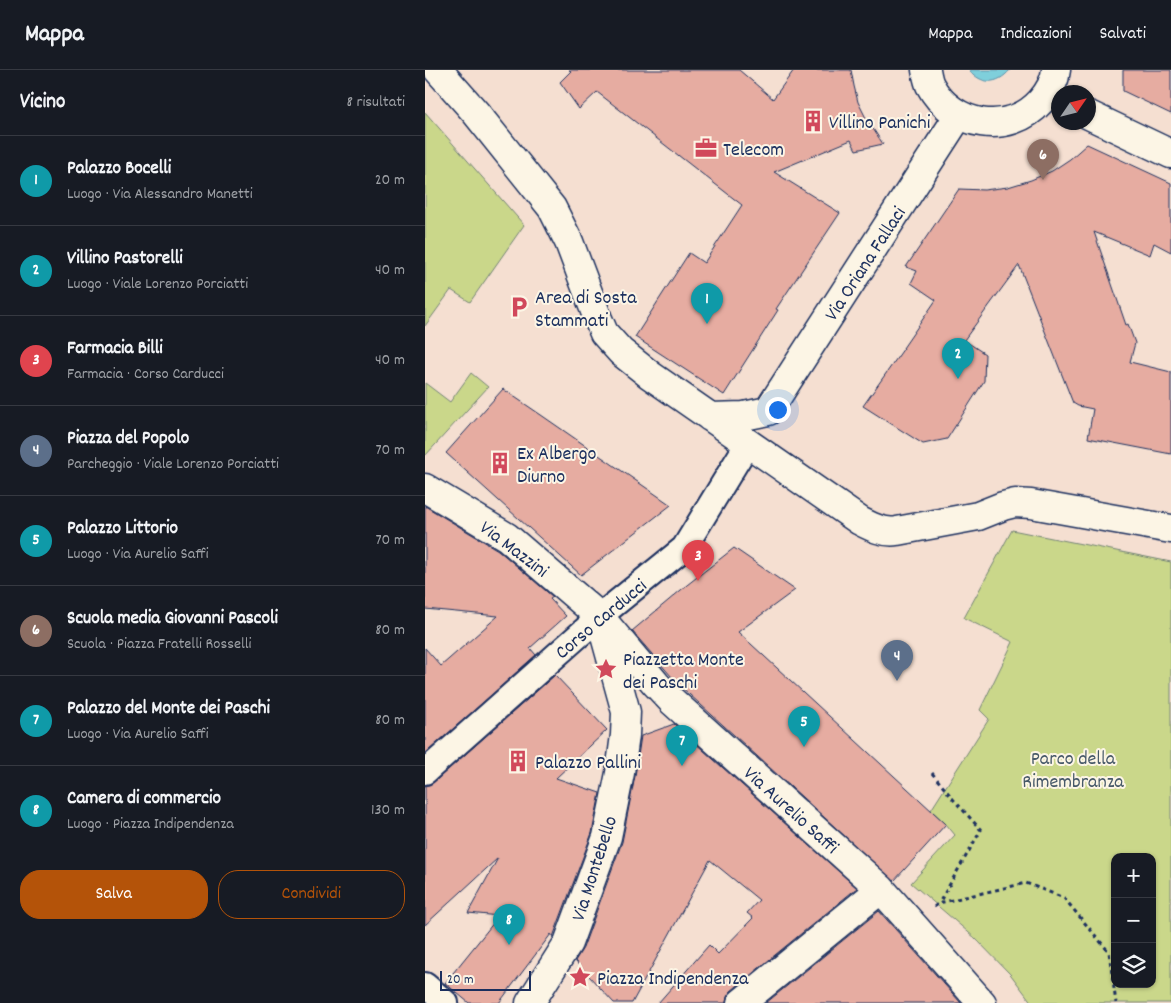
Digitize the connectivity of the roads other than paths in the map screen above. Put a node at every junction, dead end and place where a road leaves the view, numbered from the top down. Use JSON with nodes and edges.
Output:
{"nodes":[{"id":1,"x":438,"y":70,"type":"edge"},
{"id":2,"x":926,"y":70,"type":"edge"},
{"id":3,"x":1056,"y":70,"type":"edge"},
{"id":4,"x":1054,"y":85,"type":"edge"},
{"id":5,"x":1051,"y":99,"type":"edge"},
{"id":6,"x":959,"y":115,"type":"junction"},
{"id":7,"x":1096,"y":117,"type":"edge"},
{"id":8,"x":1171,"y":154,"type":"edge"},
{"id":9,"x":768,"y":411,"type":"junction"},
{"id":10,"x":710,"y":417,"type":"junction"},
{"id":11,"x":748,"y":443,"type":"junction"},
{"id":12,"x":778,"y":465,"type":"junction"},
{"id":13,"x":425,"y":488,"type":"edge"},
{"id":14,"x":1171,"y":529,"type":"edge"},
{"id":15,"x":599,"y":616,"type":"junction"},
{"id":16,"x":425,"y":772,"type":"edge"},
{"id":17,"x":881,"y":889,"type":"junction"},
{"id":18,"x":425,"y":985,"type":"edge"},
{"id":19,"x":446,"y":1003,"type":"edge"},
{"id":20,"x":530,"y":1003,"type":"edge"},
{"id":21,"x":741,"y":1003,"type":"edge"},
{"id":22,"x":982,"y":1003,"type":"edge"}],
"edges":[{"from":1,"to":10,"type":"street"},
{"from":2,"to":6,"type":"street"},
{"from":3,"to":4,"type":"street"},
{"from":5,"to":6,"type":"street"},
{"from":6,"to":9,"type":"street","name":"Via Oriana Fallaci"},
{"from":7,"to":8,"type":"street"},
{"from":9,"to":10,"type":"street"},
{"from":9,"to":12,"type":"street"},
{"from":10,"to":11,"type":"street"},
{"from":11,"to":12,"type":"street"},
{"from":11,"to":15,"type":"street","name":"Corso Carducci"},
{"from":12,"to":14,"type":"street"},
{"from":13,"to":15,"type":"street","name":"Via Mazzini"},
{"from":15,"to":16,"type":"street","name":"Corso Carducci"},
{"from":15,"to":17,"type":"street","name":"Via Aurelio Saffi"},
{"from":15,"to":20,"type":"street","name":"Via Montebello"},
{"from":17,"to":21,"type":"street"},
{"from":17,"to":22,"type":"street","name":"Via Aurelio Saffi"},
{"from":18,"to":19,"type":"street"}]}
